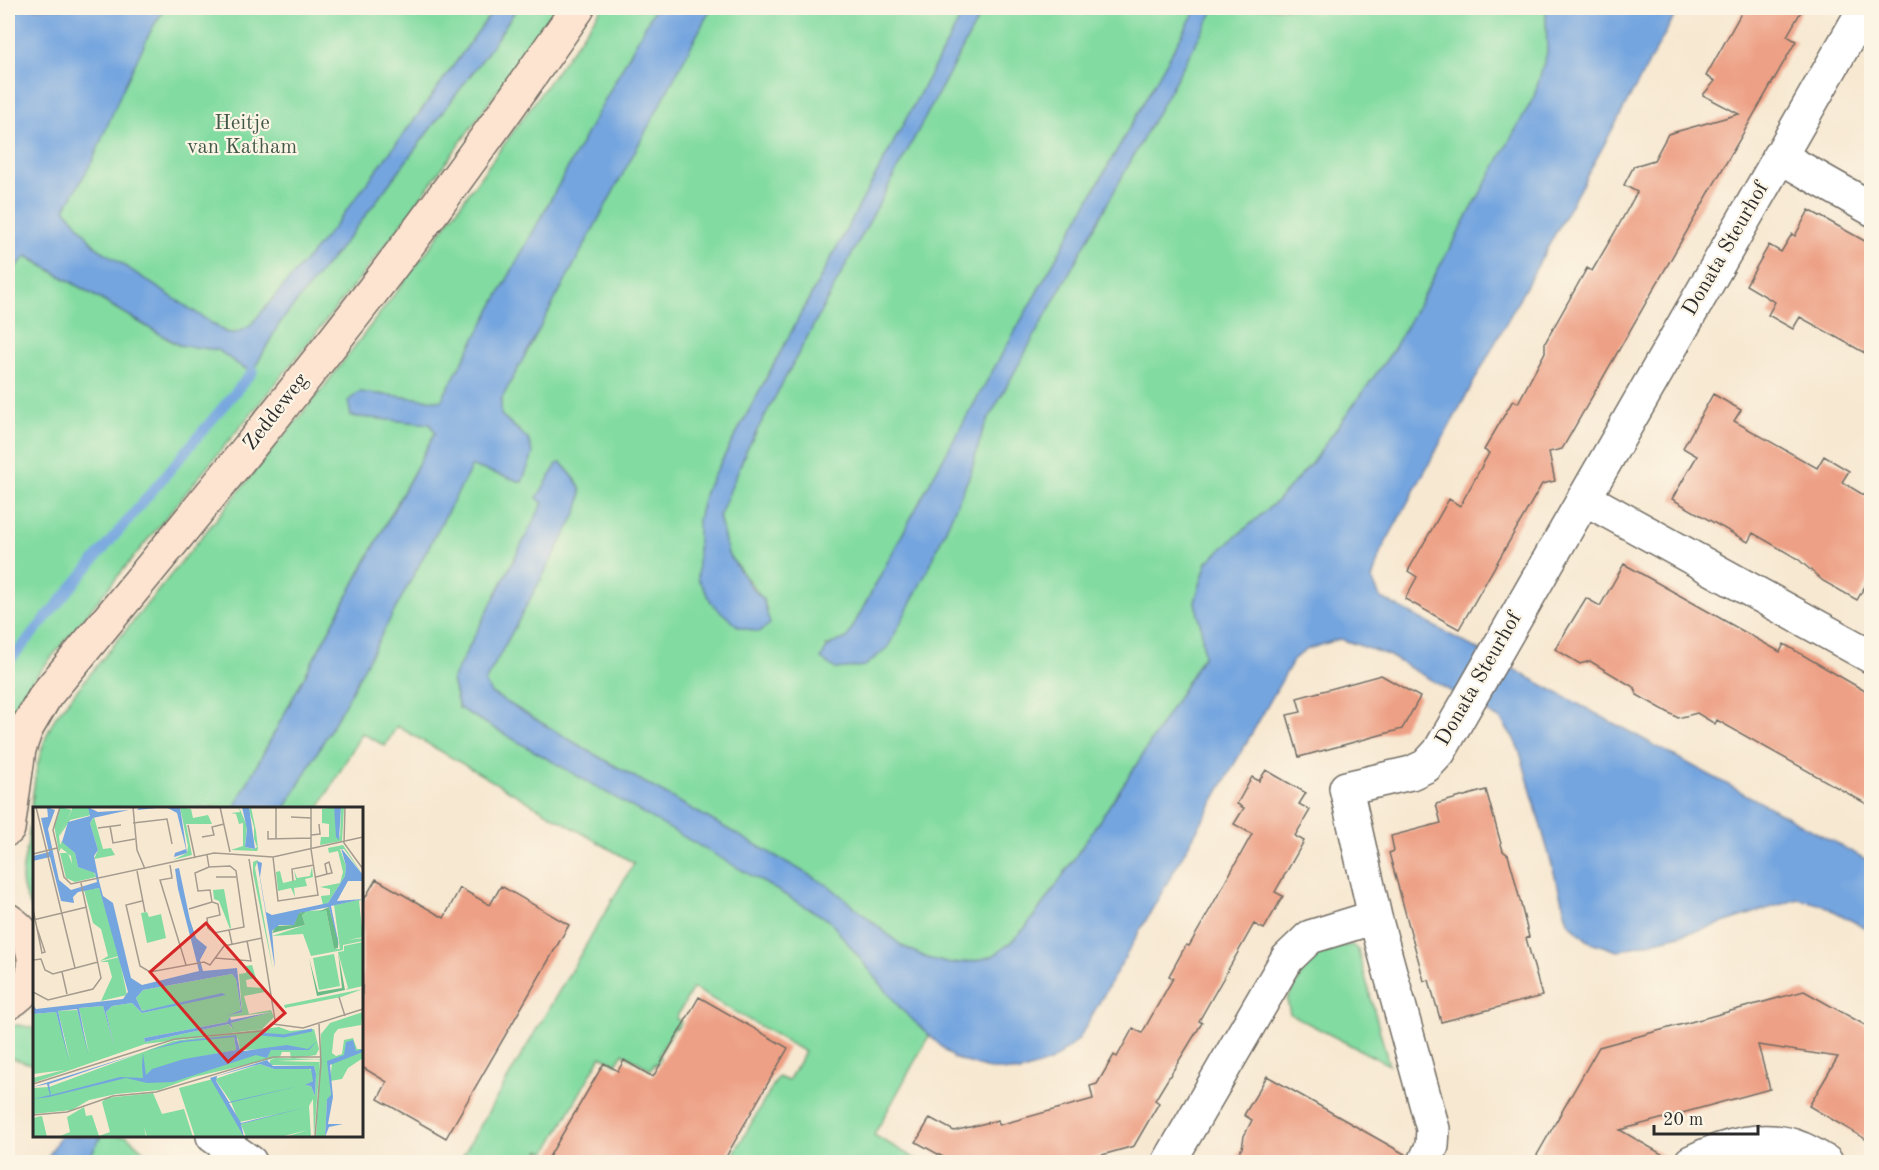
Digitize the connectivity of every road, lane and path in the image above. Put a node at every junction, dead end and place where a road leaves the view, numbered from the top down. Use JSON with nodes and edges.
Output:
{"nodes":[{"id":1,"x":578,"y":8,"type":"edge"},
{"id":2,"x":1865,"y":8,"type":"edge"},
{"id":3,"x":1779,"y":156,"type":"junction"},
{"id":4,"x":1872,"y":209,"type":"edge"},
{"id":5,"x":1584,"y":498,"type":"junction"},
{"id":6,"x":1872,"y":657,"type":"edge"},
{"id":7,"x":8,"y":829,"type":"edge"},
{"id":8,"x":1375,"y":916,"type":"junction"},
{"id":9,"x":8,"y":920,"type":"edge"},
{"id":10,"x":23,"y":996,"type":"edge"},
{"id":11,"x":214,"y":1137,"type":"edge"},
{"id":12,"x":250,"y":1162,"type":"edge"},
{"id":13,"x":1169,"y":1162,"type":"edge"},
{"id":14,"x":1425,"y":1162,"type":"edge"},
{"id":15,"x":1690,"y":1162,"type":"edge"},
{"id":16,"x":1826,"y":1162,"type":"edge"}],
"edges":[{"from":1,"to":7,"type":"main road","name":"Zeddeweg"},
{"from":2,"to":3,"type":"street","name":"Donata Steurhof"},
{"from":3,"to":4,"type":"street","name":"Donata Steurhof"},
{"from":3,"to":5,"type":"street","name":"Donata Steurhof"},
{"from":5,"to":6,"type":"street"},
{"from":5,"to":8,"type":"street","name":"Donata Steurhof"},
{"from":8,"to":13,"type":"street"},
{"from":8,"to":14,"type":"street","name":"Donata Steurhof"},
{"from":9,"to":10,"type":"main road"},
{"from":11,"to":12,"type":"street"},
{"from":15,"to":16,"type":"street"}]}
